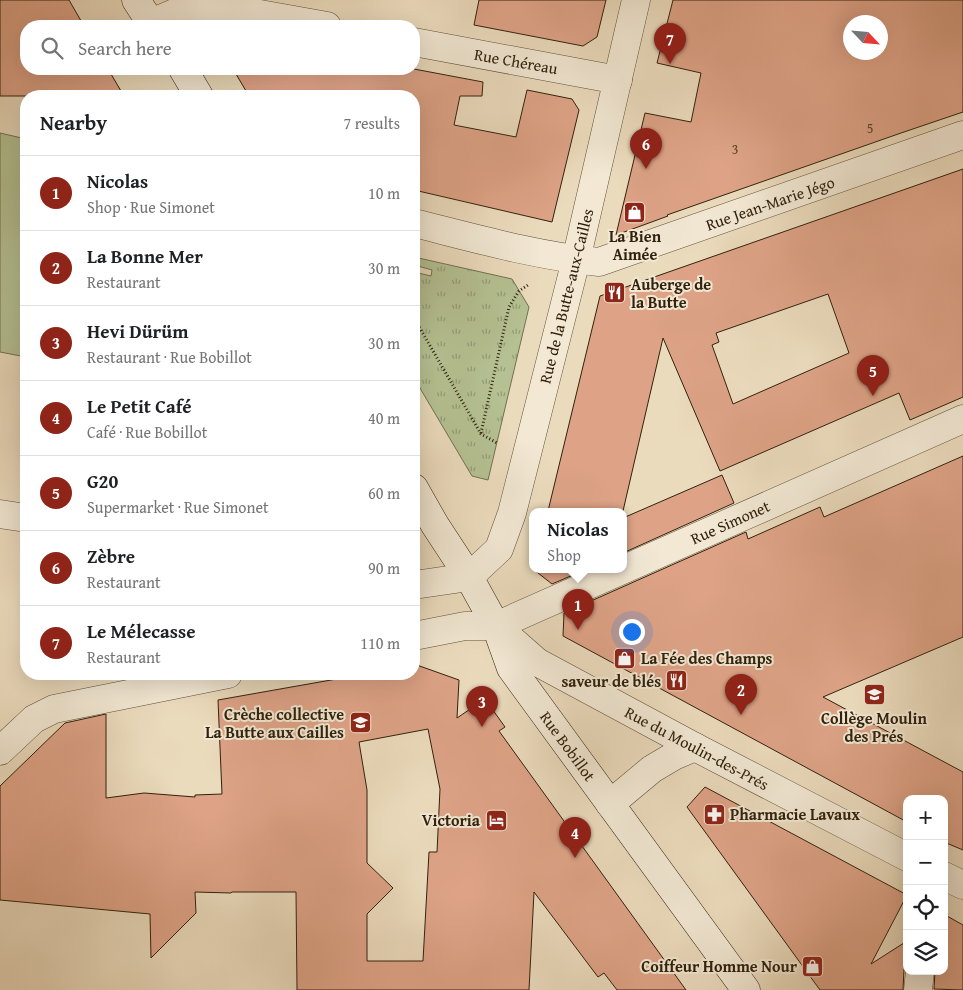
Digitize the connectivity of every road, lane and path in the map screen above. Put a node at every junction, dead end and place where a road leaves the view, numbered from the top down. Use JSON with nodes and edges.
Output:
{"nodes":[{"id":1,"x":136,"y":0,"type":"edge"},
{"id":2,"x":636,"y":0,"type":"edge"},
{"id":3,"x":149,"y":20,"type":"edge"},
{"id":4,"x":162,"y":20,"type":"edge"},
{"id":5,"x":293,"y":20,"type":"edge"},
{"id":6,"x":420,"y":43,"type":"edge"},
{"id":7,"x":187,"y":75,"type":"edge"},
{"id":8,"x":618,"y":80,"type":"junction"},
{"id":9,"x":195,"y":90,"type":"edge"},
{"id":10,"x":963,"y":135,"type":"edge"},
{"id":11,"x":420,"y":224,"type":"edge"},
{"id":12,"x":576,"y":260,"type":"junction"},
{"id":13,"x":530,"y":284,"type":"dead end"},
{"id":14,"x":420,"y":328,"type":"edge"},
{"id":15,"x":963,"y":419,"type":"edge"},
{"id":16,"x":481,"y":434,"type":"junction"},
{"id":17,"x":526,"y":457,"type":"junction"},
{"id":18,"x":420,"y":499,"type":"edge"},
{"id":19,"x":0,"y":514,"type":"edge"},
{"id":20,"x":20,"y":517,"type":"edge"},
{"id":21,"x":627,"y":568,"type":"edge"},
{"id":22,"x":616,"y":573,"type":"edge"},
{"id":23,"x":469,"y":577,"type":"junction"},
{"id":24,"x":420,"y":584,"type":"edge"},
{"id":25,"x":496,"y":626,"type":"junction"},
{"id":26,"x":420,"y":635,"type":"edge"},
{"id":27,"x":198,"y":680,"type":"edge"},
{"id":28,"x":695,"y":747,"type":"junction"},
{"id":29,"x":0,"y":752,"type":"edge"},
{"id":30,"x":610,"y":804,"type":"junction"},
{"id":31,"x":903,"y":855,"type":"edge"},
{"id":32,"x":948,"y":878,"type":"edge"},
{"id":33,"x":963,"y":885,"type":"edge"},
{"id":34,"x":920,"y":975,"type":"edge"},
{"id":35,"x":746,"y":990,"type":"edge"},
{"id":36,"x":918,"y":990,"type":"edge"}],
"edges":[{"from":1,"to":3,"type":"street"},
{"from":2,"to":8,"type":"street","name":"Rue de la Butte-aux-Cailles"},
{"from":4,"to":5,"type":"street"},
{"from":6,"to":8,"type":"street","name":"Rue Chéreau"},
{"from":7,"to":9,"type":"street"},
{"from":8,"to":12,"type":"street","name":"Rue de la Butte-aux-Cailles"},
{"from":10,"to":12,"type":"street","name":"Rue Jean-Marie Jégo"},
{"from":11,"to":12,"type":"street","name":"Rue Jean-Marie Jégo"},
{"from":12,"to":17,"type":"street","name":"Rue de la Butte-aux-Cailles"},
{"from":13,"to":16,"type":"path"},
{"from":14,"to":16,"type":"path"},
{"from":15,"to":21,"type":"street","name":"Rue Simonet"},
{"from":16,"to":17,"type":"path"},
{"from":17,"to":23,"type":"street","name":"Rue de la Butte-aux-Cailles"},
{"from":18,"to":23,"type":"street","name":"Rue Bobillot"},
{"from":19,"to":20,"type":"street"},
{"from":22,"to":25,"type":"street","name":"Rue Simonet"},
{"from":23,"to":24,"type":"street"},
{"from":23,"to":25,"type":"street","name":"Rue Bobillot"},
{"from":25,"to":26,"type":"street"},
{"from":25,"to":28,"type":"street","name":"Rue du Moulin-des-Prés"},
{"from":25,"to":30,"type":"street","name":"Rue Bobillot"},
{"from":27,"to":29,"type":"street"},
{"from":28,"to":30,"type":"street"},
{"from":28,"to":31,"type":"street","name":"Rue du Moulin-des-Prés"},
{"from":30,"to":35,"type":"street","name":"Rue Bobillot"},
{"from":32,"to":33,"type":"street"},
{"from":34,"to":36,"type":"street"}]}
